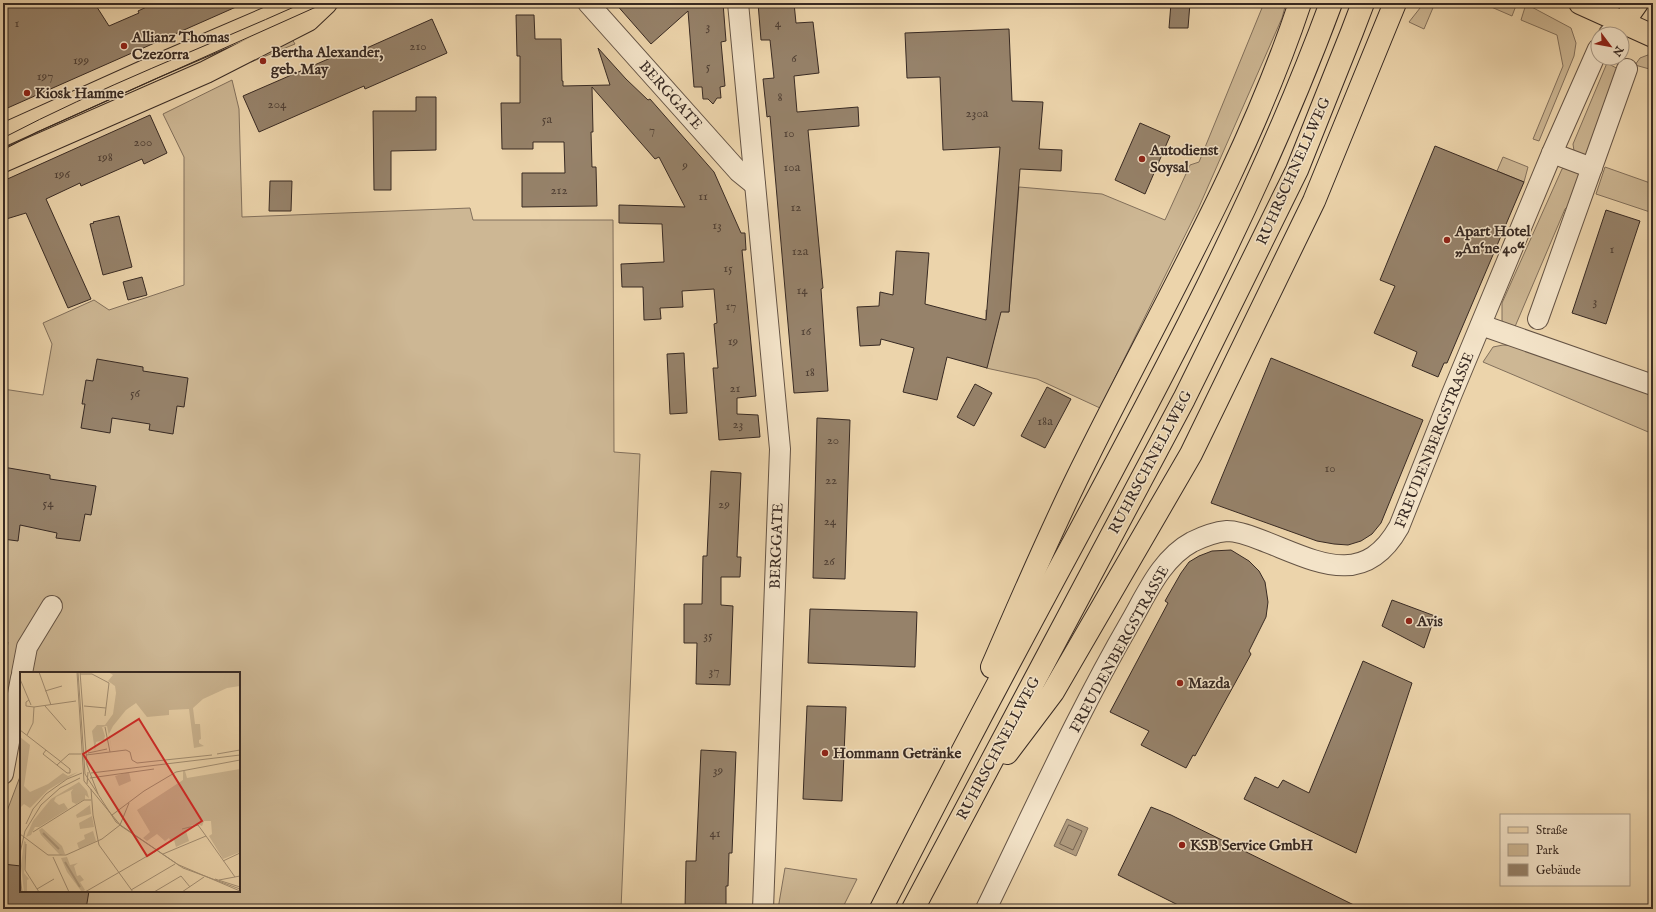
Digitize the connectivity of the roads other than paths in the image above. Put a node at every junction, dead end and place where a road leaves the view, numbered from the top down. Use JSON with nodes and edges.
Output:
{"nodes":[{"id":1,"x":303,"y":3,"type":"edge"},
{"id":2,"x":326,"y":3,"type":"edge"},
{"id":3,"x":588,"y":3,"type":"edge"},
{"id":4,"x":738,"y":3,"type":"edge"},
{"id":5,"x":1300,"y":3,"type":"edge"},
{"id":6,"x":1331,"y":3,"type":"edge"},
{"id":7,"x":1363,"y":3,"type":"edge"},
{"id":8,"x":1580,"y":3,"type":"edge"},
{"id":9,"x":1637,"y":3,"type":"edge"},
{"id":10,"x":1395,"y":4,"type":"edge"},
{"id":11,"x":1613,"y":26,"type":"edge"},
{"id":12,"x":1618,"y":26,"type":"edge"},
{"id":13,"x":1630,"y":31,"type":"edge"},
{"id":14,"x":1653,"y":36,"type":"edge"},
{"id":15,"x":1590,"y":66,"type":"edge"},
{"id":16,"x":1627,"y":69,"type":"dead end"},
{"id":17,"x":3,"y":135,"type":"edge"},
{"id":18,"x":1552,"y":153,"type":"junction"},
{"id":19,"x":7,"y":156,"type":"edge"},
{"id":20,"x":1592,"y":168,"type":"junction"},
{"id":21,"x":755,"y":185,"type":"junction"},
{"id":22,"x":1538,"y":318,"type":"dead end"},
{"id":23,"x":1481,"y":325,"type":"junction"},
{"id":24,"x":1653,"y":386,"type":"edge"},
{"id":25,"x":52,"y":606,"type":"dead end"},
{"id":26,"x":22,"y":672,"type":"edge"},
{"id":27,"x":20,"y":683,"type":"edge"},
{"id":28,"x":3,"y":774,"type":"edge"},
{"id":29,"x":964,"y":810,"type":"junction"},
{"id":30,"x":925,"y":822,"type":"junction"},
{"id":31,"x":763,"y":909,"type":"edge"},
{"id":32,"x":881,"y":909,"type":"edge"},
{"id":33,"x":912,"y":909,"type":"edge"},
{"id":34,"x":986,"y":909,"type":"edge"}],
"edges":[{"from":1,"to":17,"type":"main road"},
{"from":2,"to":19,"type":"main road"},
{"from":3,"to":21,"type":"street","name":"BERGGATE"},
{"from":4,"to":21,"type":"street","name":"BERGGATE"},
{"from":5,"to":30,"type":"main road"},
{"from":6,"to":30,"type":"main road","name":"RUHRSCHNELLWEG"},
{"from":7,"to":29,"type":"main road","name":"RUHRSCHNELLWEG"},
{"from":8,"to":11,"type":"main road"},
{"from":9,"to":12,"type":"main road"},
{"from":10,"to":29,"type":"main road"},
{"from":13,"to":14,"type":"main road"},
{"from":15,"to":18,"type":"street","name":"FREUDENBERGSTRASSE"},
{"from":16,"to":20,"type":"street"},
{"from":18,"to":20,"type":"street"},
{"from":18,"to":23,"type":"street","name":"FREUDENBERGSTRASSE"},
{"from":20,"to":22,"type":"street"},
{"from":21,"to":31,"type":"street","name":"BERGGATE"},
{"from":23,"to":24,"type":"street"},
{"from":23,"to":34,"type":"street","name":"FREUDENBERGSTRASSE"},
{"from":25,"to":26,"type":"street"},
{"from":27,"to":28,"type":"street"},
{"from":29,"to":33,"type":"main road","name":"RUHRSCHNELLWEG"},
{"from":30,"to":32,"type":"main road","name":"RUHRSCHNELLWEG"}]}
